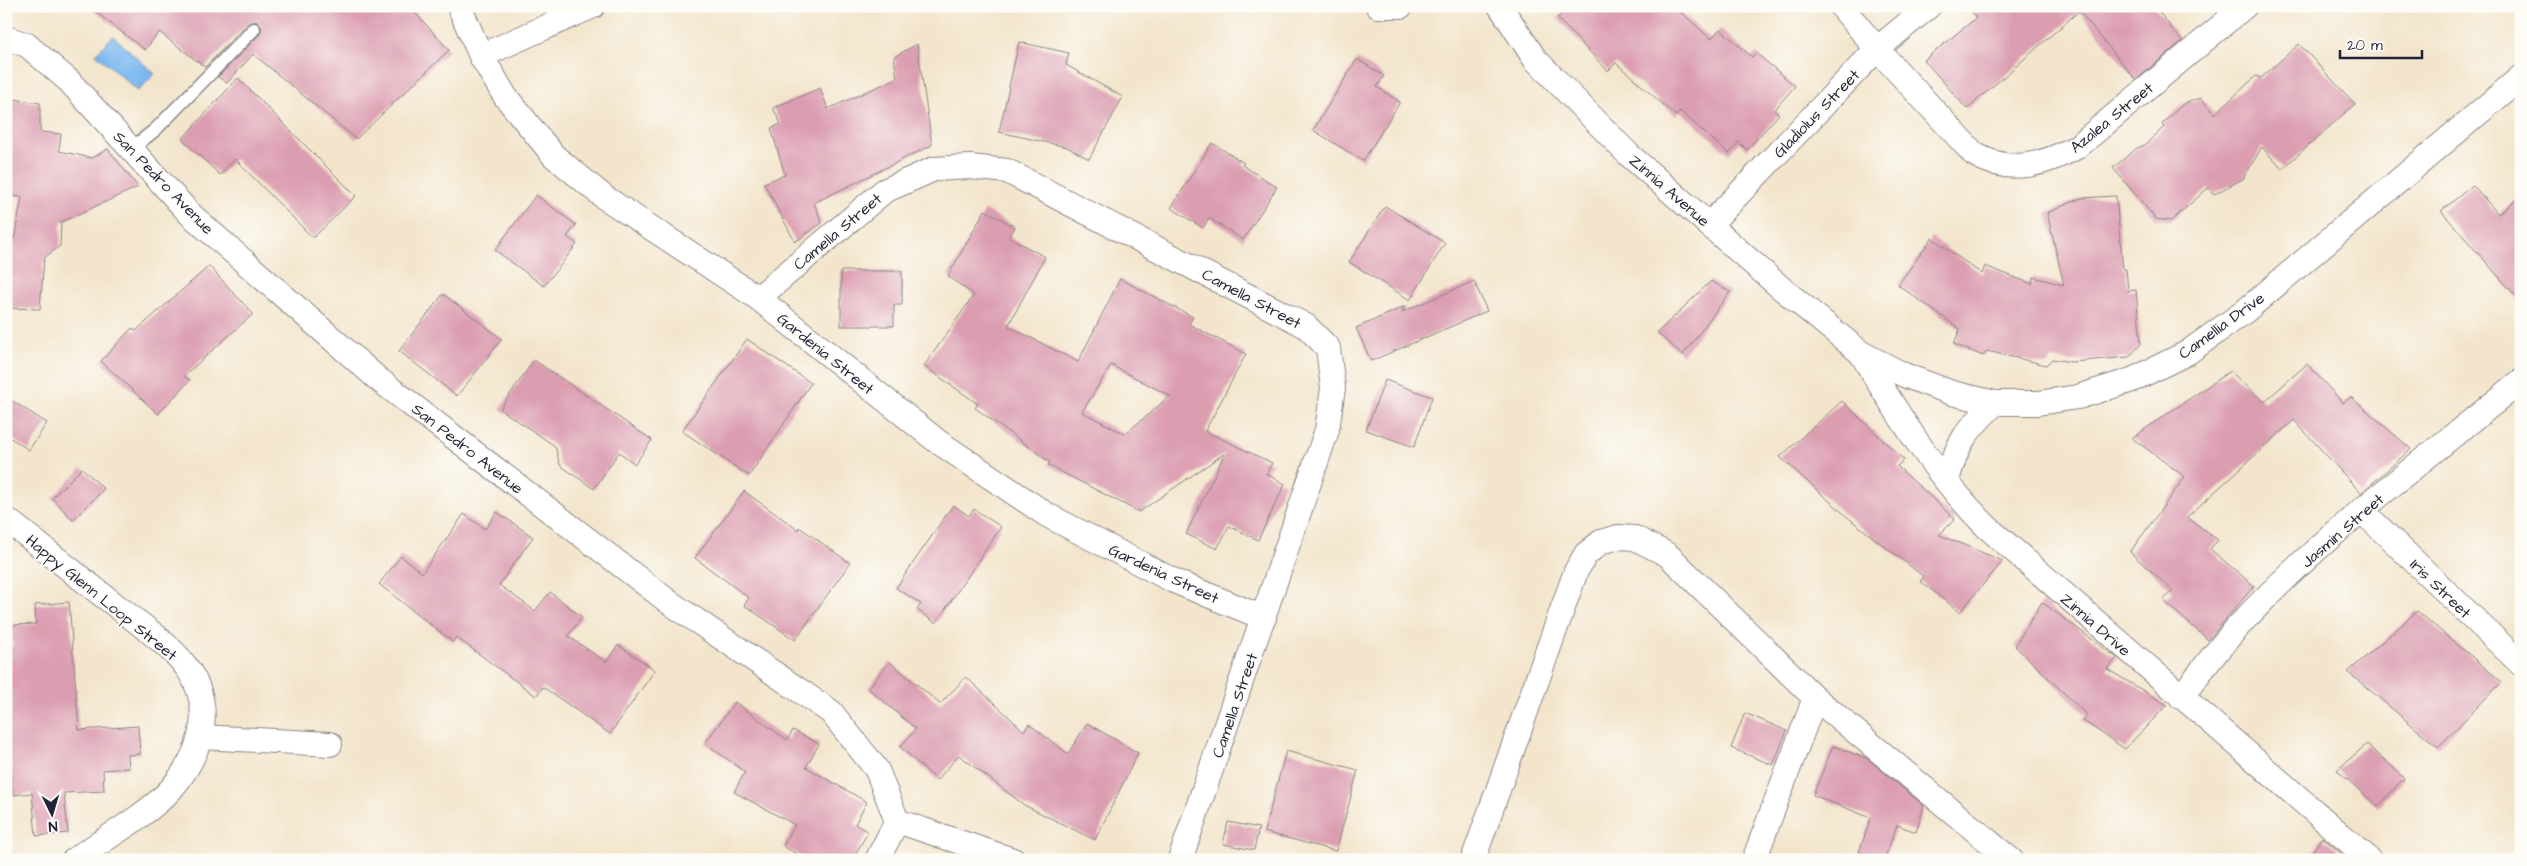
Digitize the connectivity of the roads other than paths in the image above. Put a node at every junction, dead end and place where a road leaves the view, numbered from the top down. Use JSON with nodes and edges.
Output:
{"nodes":[{"id":1,"x":459,"y":6,"type":"edge"},
{"id":2,"x":593,"y":6,"type":"edge"},
{"id":3,"x":1378,"y":6,"type":"edge"},
{"id":4,"x":1401,"y":6,"type":"edge"},
{"id":5,"x":1500,"y":6,"type":"edge"},
{"id":6,"x":1841,"y":6,"type":"edge"},
{"id":7,"x":1929,"y":6,"type":"edge"},
{"id":8,"x":2244,"y":6,"type":"edge"},
{"id":9,"x":254,"y":29,"type":"dead end"},
{"id":10,"x":6,"y":38,"type":"edge"},
{"id":11,"x":1877,"y":49,"type":"junction"},
{"id":12,"x":481,"y":56,"type":"junction"},
{"id":13,"x":2521,"y":77,"type":"edge"},
{"id":14,"x":131,"y":149,"type":"junction"},
{"id":15,"x":1709,"y":225,"type":"junction"},
{"id":16,"x":758,"y":298,"type":"junction"},
{"id":17,"x":1861,"y":353,"type":"junction"},
{"id":18,"x":2521,"y":381,"type":"edge"},
{"id":19,"x":1995,"y":403,"type":"junction"},
{"id":20,"x":1946,"y":481,"type":"junction"},
{"id":21,"x":2362,"y":511,"type":"junction"},
{"id":22,"x":6,"y":519,"type":"edge"},
{"id":23,"x":1264,"y":618,"type":"junction"},
{"id":24,"x":2521,"y":664,"type":"edge"},
{"id":25,"x":2181,"y":697,"type":"junction"},
{"id":26,"x":1815,"y":698,"type":"junction"},
{"id":27,"x":201,"y":737,"type":"junction"},
{"id":28,"x":330,"y":744,"type":"dead end"},
{"id":29,"x":897,"y":821,"type":"junction"},
{"id":30,"x":74,"y":860,"type":"edge"},
{"id":31,"x":877,"y":860,"type":"edge"},
{"id":32,"x":1013,"y":860,"type":"edge"},
{"id":33,"x":1180,"y":860,"type":"edge"},
{"id":34,"x":1473,"y":860,"type":"edge"},
{"id":35,"x":1754,"y":860,"type":"edge"},
{"id":36,"x":2011,"y":860,"type":"edge"},
{"id":37,"x":2370,"y":860,"type":"edge"}],
"edges":[{"from":1,"to":12,"type":"street","name":"Gardenia Street"},
{"from":2,"to":12,"type":"street"},
{"from":3,"to":4,"type":"street"},
{"from":5,"to":15,"type":"street","name":"Zinnia Avenue"},
{"from":6,"to":11,"type":"street","name":"Azalea Street"},
{"from":7,"to":11,"type":"street","name":"Gladiolus Street"},
{"from":8,"to":11,"type":"street","name":"Azalea Street"},
{"from":9,"to":14,"type":"lane"},
{"from":10,"to":14,"type":"street","name":"San Pedro Avenue"},
{"from":11,"to":15,"type":"street","name":"Gladiolus Street"},
{"from":12,"to":16,"type":"street","name":"Gardenia Street"},
{"from":13,"to":19,"type":"street","name":"Camellia Drive"},
{"from":14,"to":29,"type":"street","name":"San Pedro Avenue"},
{"from":15,"to":17,"type":"street","name":"Zinnia Avenue"},
{"from":16,"to":23,"type":"street","name":"Gardenia Street"},
{"from":16,"to":23,"type":"street","name":"Camella Street"},
{"from":17,"to":19,"type":"street","name":"Camellia Drive"},
{"from":17,"to":20,"type":"street","name":"Zinnia Drive"},
{"from":18,"to":21,"type":"street","name":"Jasmin Street"},
{"from":19,"to":20,"type":"street"},
{"from":20,"to":25,"type":"street","name":"Zinnia Drive"},
{"from":21,"to":24,"type":"street","name":"Iris Street"},
{"from":21,"to":25,"type":"street","name":"Jasmin Street"},
{"from":22,"to":27,"type":"street","name":"Happy Glenn Loop Street"},
{"from":23,"to":33,"type":"street","name":"Camella Street"},
{"from":25,"to":37,"type":"street","name":"Zinnia Drive"},
{"from":26,"to":34,"type":"street"},
{"from":26,"to":35,"type":"street"},
{"from":26,"to":36,"type":"street"},
{"from":27,"to":28,"type":"street"},
{"from":27,"to":30,"type":"street","name":"Happy Glenn Loop Street"},
{"from":29,"to":31,"type":"street"},
{"from":29,"to":32,"type":"street"}]}
